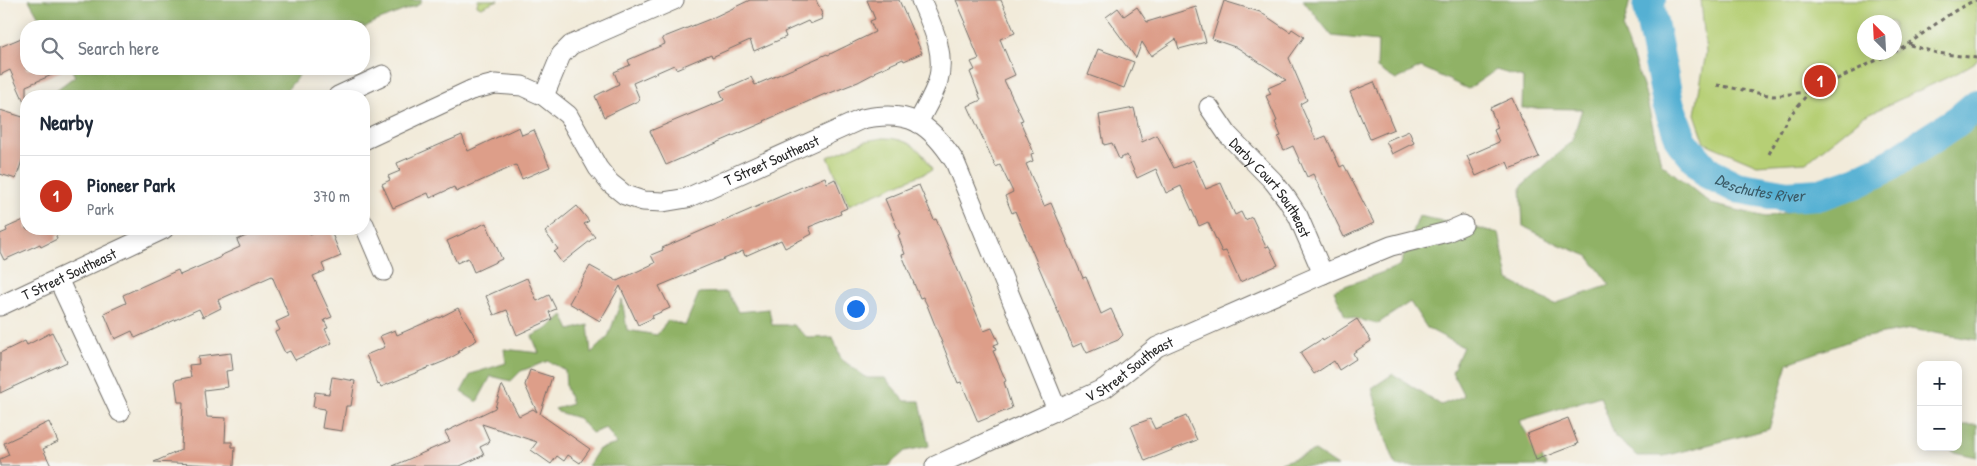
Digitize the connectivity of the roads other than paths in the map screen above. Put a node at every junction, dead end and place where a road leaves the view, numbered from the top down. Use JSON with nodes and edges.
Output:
{"nodes":[{"id":1,"x":674,"y":0,"type":"edge"},
{"id":2,"x":920,"y":0,"type":"edge"},
{"id":3,"x":383,"y":75,"type":"dead end"},
{"id":4,"x":351,"y":90,"type":"edge"},
{"id":5,"x":544,"y":96,"type":"junction"},
{"id":6,"x":1209,"y":107,"type":"dead end"},
{"id":7,"x":918,"y":123,"type":"junction"},
{"id":8,"x":370,"y":137,"type":"edge"},
{"id":9,"x":1463,"y":225,"type":"dead end"},
{"id":10,"x":151,"y":235,"type":"edge"},
{"id":11,"x":369,"y":235,"type":"edge"},
{"id":12,"x":384,"y":271,"type":"dead end"},
{"id":13,"x":1323,"y":274,"type":"junction"},
{"id":14,"x":58,"y":279,"type":"junction"},
{"id":15,"x":0,"y":306,"type":"edge"},
{"id":16,"x":1057,"y":410,"type":"junction"},
{"id":17,"x":120,"y":412,"type":"dead end"},
{"id":18,"x":935,"y":466,"type":"edge"}],
"edges":[{"from":1,"to":5,"type":"street"},
{"from":2,"to":7,"type":"street"},
{"from":3,"to":4,"type":"street"},
{"from":5,"to":7,"type":"street","name":"T Street Southeast"},
{"from":5,"to":8,"type":"street","name":"T Street Southeast"},
{"from":6,"to":13,"type":"street","name":"Darby Court Southeast"},
{"from":7,"to":16,"type":"street","name":"T Street Southeast"},
{"from":9,"to":13,"type":"street","name":"V Street Southeast"},
{"from":10,"to":14,"type":"street","name":"T Street Southeast"},
{"from":11,"to":12,"type":"street"},
{"from":13,"to":16,"type":"street","name":"V Street Southeast"},
{"from":14,"to":15,"type":"street","name":"T Street Southeast"},
{"from":14,"to":17,"type":"street"},
{"from":16,"to":18,"type":"street","name":"V Street Southeast"}]}
